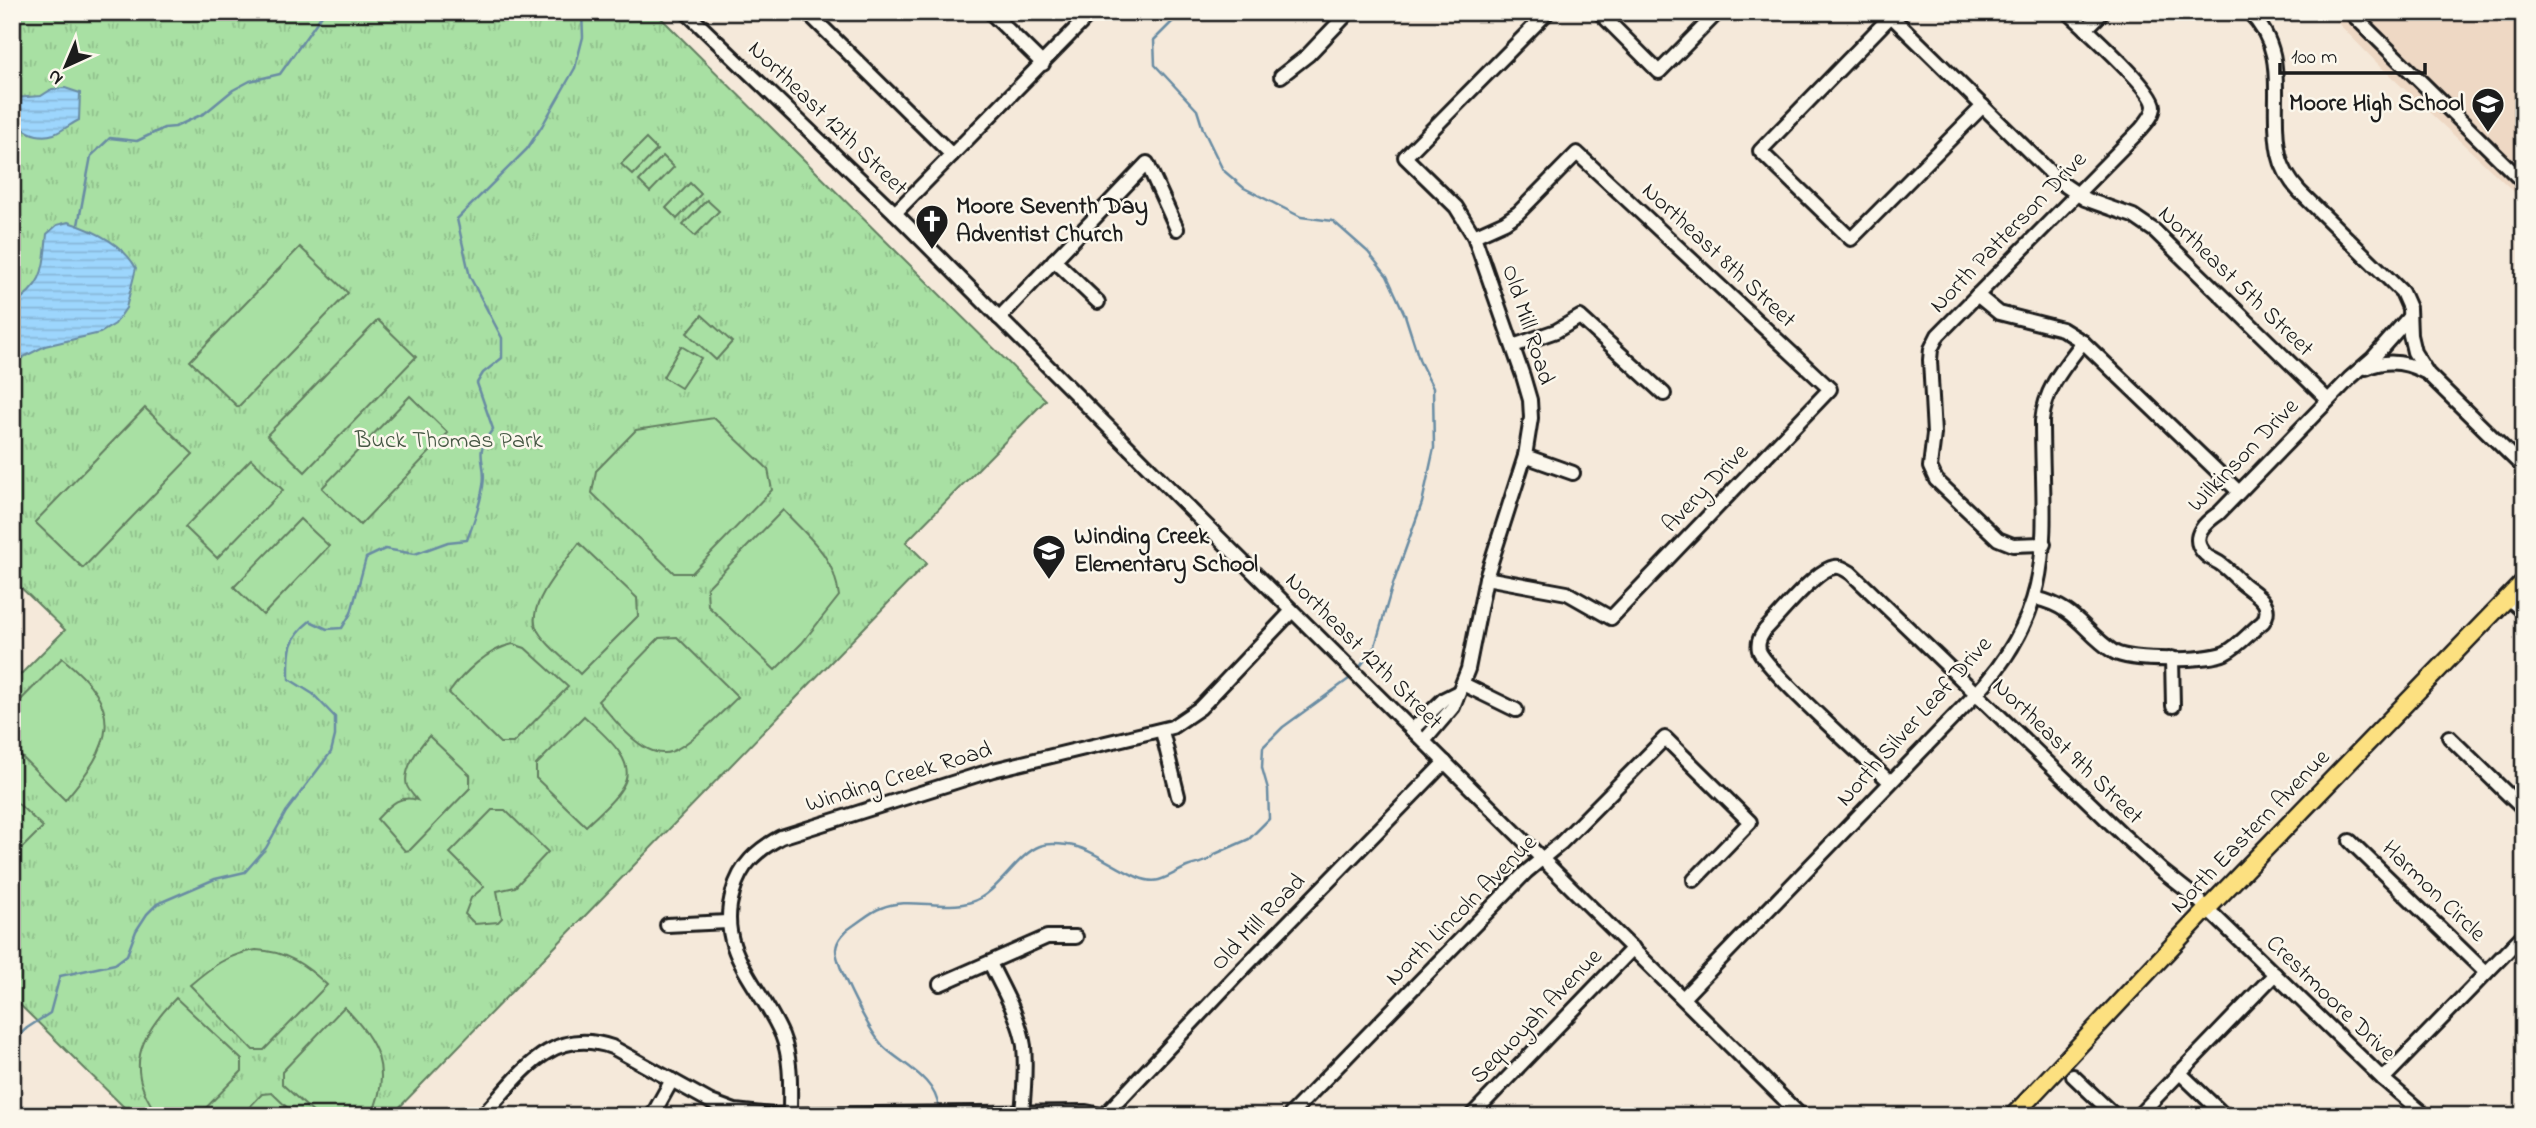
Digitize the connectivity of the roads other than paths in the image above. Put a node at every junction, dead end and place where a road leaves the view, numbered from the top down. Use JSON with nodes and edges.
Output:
{"nodes":[{"id":1,"x":686,"y":12,"type":"edge"},
{"id":2,"x":807,"y":12,"type":"edge"},
{"id":3,"x":990,"y":12,"type":"edge"},
{"id":4,"x":1092,"y":12,"type":"edge"},
{"id":5,"x":1349,"y":12,"type":"edge"},
{"id":6,"x":1548,"y":12,"type":"edge"},
{"id":7,"x":1599,"y":12,"type":"edge"},
{"id":8,"x":1718,"y":12,"type":"edge"},
{"id":9,"x":2068,"y":12,"type":"edge"},
{"id":10,"x":2103,"y":12,"type":"edge"},
{"id":11,"x":2249,"y":12,"type":"edge"},
{"id":12,"x":2350,"y":12,"type":"edge"},
{"id":13,"x":1889,"y":14,"type":"edge"},
{"id":14,"x":2086,"y":29,"type":"junction"},
{"id":15,"x":1043,"y":64,"type":"junction"},
{"id":16,"x":1281,"y":76,"type":"dead end"},
{"id":17,"x":1983,"y":106,"type":"junction"},
{"id":18,"x":952,"y":155,"type":"junction"},
{"id":19,"x":2524,"y":183,"type":"edge"},
{"id":20,"x":2077,"y":194,"type":"junction"},
{"id":21,"x":894,"y":213,"type":"junction"},
{"id":22,"x":1177,"y":229,"type":"dead end"},
{"id":23,"x":1475,"y":236,"type":"junction"},
{"id":24,"x":1054,"y":260,"type":"junction"},
{"id":25,"x":1977,"y":295,"type":"junction"},
{"id":26,"x":1098,"y":302,"type":"dead end"},
{"id":27,"x":2409,"y":317,"type":"junction"},
{"id":28,"x":999,"y":318,"type":"junction"},
{"id":29,"x":2083,"y":342,"type":"junction"},
{"id":30,"x":1513,"y":346,"type":"junction"},
{"id":31,"x":2362,"y":369,"type":"junction"},
{"id":32,"x":2428,"y":374,"type":"junction"},
{"id":33,"x":1830,"y":389,"type":"joint"},
{"id":34,"x":1664,"y":394,"type":"dead end"},
{"id":35,"x":2328,"y":400,"type":"junction"},
{"id":36,"x":1525,"y":456,"type":"junction"},
{"id":37,"x":2524,"y":468,"type":"edge"},
{"id":38,"x":1573,"y":472,"type":"dead end"},
{"id":39,"x":2239,"y":492,"type":"junction"},
{"id":40,"x":2044,"y":544,"type":"junction"},
{"id":41,"x":1486,"y":578,"type":"junction"},
{"id":42,"x":2524,"y":581,"type":"edge"},
{"id":43,"x":2035,"y":598,"type":"junction"},
{"id":44,"x":2508,"y":598,"type":"junction"},
{"id":45,"x":1292,"y":611,"type":"junction"},
{"id":46,"x":2524,"y":612,"type":"edge"},
{"id":47,"x":2172,"y":658,"type":"junction"},
{"id":48,"x":1460,"y":688,"type":"junction"},
{"id":49,"x":1976,"y":694,"type":"junction"},
{"id":50,"x":2173,"y":706,"type":"dead end"},
{"id":51,"x":1516,"y":710,"type":"dead end"},
{"id":52,"x":1412,"y":730,"type":"junction"},
{"id":53,"x":1162,"y":731,"type":"junction"},
{"id":54,"x":2449,"y":737,"type":"dead end"},
{"id":55,"x":1424,"y":741,"type":"junction"},
{"id":56,"x":1445,"y":762,"type":"junction"},
{"id":57,"x":1890,"y":782,"type":"junction"},
{"id":58,"x":1178,"y":796,"type":"dead end"},
{"id":59,"x":2524,"y":810,"type":"edge"},
{"id":60,"x":2350,"y":841,"type":"dead end"},
{"id":61,"x":1542,"y":858,"type":"junction"},
{"id":62,"x":1694,"y":880,"type":"dead end"},
{"id":63,"x":2207,"y":909,"type":"junction"},
{"id":64,"x":727,"y":922,"type":"junction"},
{"id":65,"x":667,"y":925,"type":"dead end"},
{"id":66,"x":2524,"y":934,"type":"edge"},
{"id":67,"x":1076,"y":937,"type":"dead end"},
{"id":68,"x":1633,"y":948,"type":"junction"},
{"id":69,"x":990,"y":963,"type":"junction"},
{"id":70,"x":2486,"y":973,"type":"junction"},
{"id":71,"x":2275,"y":974,"type":"junction"},
{"id":72,"x":940,"y":984,"type":"dead end"},
{"id":73,"x":1683,"y":998,"type":"junction"},
{"id":74,"x":2179,"y":1072,"type":"junction"},
{"id":75,"x":2073,"y":1076,"type":"dead end"},
{"id":76,"x":2383,"y":1079,"type":"junction"},
{"id":77,"x":672,"y":1080,"type":"junction"},
{"id":78,"x":1021,"y":1113,"type":"junction"},
{"id":79,"x":2021,"y":1113,"type":"edge"},
{"id":80,"x":790,"y":1115,"type":"edge"},
{"id":81,"x":839,"y":1115,"type":"edge"},
{"id":82,"x":1106,"y":1115,"type":"edge"},
{"id":83,"x":482,"y":1116,"type":"edge"},
{"id":84,"x":652,"y":1116,"type":"edge"},
{"id":85,"x":1289,"y":1116,"type":"edge"},
{"id":86,"x":1471,"y":1116,"type":"edge"},
{"id":87,"x":1801,"y":1116,"type":"edge"},
{"id":88,"x":2115,"y":1116,"type":"edge"},
{"id":89,"x":2138,"y":1116,"type":"edge"},
{"id":90,"x":2225,"y":1116,"type":"edge"},
{"id":91,"x":2426,"y":1116,"type":"edge"}],
"edges":[{"from":1,"to":21,"type":"street","name":"Northeast 12th Street"},
{"from":2,"to":18,"type":"street"},
{"from":3,"to":15,"type":"street"},
{"from":4,"to":15,"type":"street"},
{"from":5,"to":16,"type":"street"},
{"from":6,"to":23,"type":"street","name":"Old Mill Road"},
{"from":7,"to":8,"type":"street"},
{"from":9,"to":14,"type":"street","name":"North Patterson Drive"},
{"from":10,"to":14,"type":"street"},
{"from":11,"to":27,"type":"street"},
{"from":12,"to":19,"type":"street"},
{"from":13,"to":17,"type":"street","name":"Northeast 5th Street"},
{"from":13,"to":17,"type":"street"},
{"from":14,"to":20,"type":"street","name":"North Patterson Drive"},
{"from":15,"to":18,"type":"street"},
{"from":17,"to":20,"type":"street","name":"Northeast 5th Street"},
{"from":18,"to":21,"type":"street"},
{"from":20,"to":25,"type":"street","name":"North Patterson Drive"},
{"from":20,"to":35,"type":"street","name":"Northeast 5th Street"},
{"from":21,"to":28,"type":"street","name":"Northeast 12th Street"},
{"from":22,"to":24,"type":"street"},
{"from":23,"to":30,"type":"street","name":"Old Mill Road"},
{"from":23,"to":33,"type":"street","name":"Northeast 8th Street"},
{"from":24,"to":26,"type":"street"},
{"from":24,"to":28,"type":"street"},
{"from":25,"to":29,"type":"street"},
{"from":25,"to":40,"type":"street","name":"North Patterson Drive"},
{"from":27,"to":31,"type":"street","name":"Wilkinson Drive"},
{"from":27,"to":32,"type":"street"},
{"from":28,"to":45,"type":"street","name":"Northeast 12th Street"},
{"from":29,"to":39,"type":"street"},
{"from":29,"to":40,"type":"street","name":"North Silver Leaf Drive"},
{"from":30,"to":34,"type":"street"},
{"from":30,"to":36,"type":"street","name":"Old Mill Road"},
{"from":31,"to":32,"type":"street"},
{"from":31,"to":35,"type":"street","name":"Wilkinson Drive"},
{"from":32,"to":37,"type":"street"},
{"from":33,"to":41,"type":"street","name":"Avery Drive"},
{"from":35,"to":39,"type":"street","name":"Wilkinson Drive"},
{"from":36,"to":38,"type":"street"},
{"from":36,"to":41,"type":"street","name":"Old Mill Road"},
{"from":39,"to":47,"type":"street","name":"Wilkinson Drive"},
{"from":40,"to":43,"type":"street","name":"North Silver Leaf Drive"},
{"from":41,"to":48,"type":"street","name":"Old Mill Road"},
{"from":42,"to":44,"type":"main road","name":"North Eastern Avenue"},
{"from":43,"to":47,"type":"street","name":"Wilkinson Drive"},
{"from":43,"to":49,"type":"street","name":"North Silver Leaf Drive"},
{"from":44,"to":46,"type":"street"},
{"from":44,"to":63,"type":"main road","name":"North Eastern Avenue"},
{"from":45,"to":52,"type":"street","name":"Northeast 12th Street"},
{"from":45,"to":53,"type":"street","name":"Winding Creek Road"},
{"from":47,"to":50,"type":"street"},
{"from":48,"to":51,"type":"street"},
{"from":48,"to":52,"type":"street"},
{"from":48,"to":55,"type":"street","name":"Old Mill Road"},
{"from":49,"to":57,"type":"street","name":"North Silver Leaf Drive"},
{"from":49,"to":57,"type":"street","name":"Northeast 9th Street"},
{"from":49,"to":63,"type":"street","name":"Northeast 9th Street"},
{"from":52,"to":55,"type":"street","name":"Northeast 12th Street"},
{"from":53,"to":58,"type":"street"},
{"from":53,"to":64,"type":"street","name":"Winding Creek Road"},
{"from":54,"to":59,"type":"street"},
{"from":55,"to":56,"type":"street","name":"Northeast 12th Street"},
{"from":56,"to":61,"type":"street","name":"Northeast 12th Street"},
{"from":56,"to":82,"type":"street","name":"Old Mill Road"},
{"from":57,"to":73,"type":"street","name":"North Silver Leaf Drive"},
{"from":60,"to":70,"type":"street","name":"Harmon Circle"},
{"from":61,"to":62,"type":"street","name":"North Lincoln Avenue"},
{"from":61,"to":68,"type":"street","name":"Northeast 12th Street"},
{"from":61,"to":85,"type":"street","name":"North Lincoln Avenue"},
{"from":63,"to":71,"type":"street","name":"Crestmoore Drive"},
{"from":63,"to":79,"type":"main road","name":"North Eastern Avenue"},
{"from":64,"to":65,"type":"street"},
{"from":64,"to":80,"type":"street","name":"Winding Creek Road"},
{"from":66,"to":70,"type":"street"},
{"from":67,"to":69,"type":"street"},
{"from":68,"to":73,"type":"street","name":"Northeast 12th Street"},
{"from":68,"to":86,"type":"street","name":"Sequoyah Avenue"},
{"from":69,"to":72,"type":"street"},
{"from":69,"to":78,"type":"street"},
{"from":70,"to":76,"type":"street"},
{"from":71,"to":74,"type":"street"},
{"from":71,"to":76,"type":"street","name":"Crestmoore Drive"},
{"from":73,"to":87,"type":"street","name":"Northeast 12th Street"},
{"from":74,"to":89,"type":"street"},
{"from":74,"to":90,"type":"street"},
{"from":75,"to":88,"type":"street"},
{"from":76,"to":91,"type":"street","name":"Crestmoore Drive"},
{"from":77,"to":80,"type":"street"},
{"from":77,"to":83,"type":"street"},
{"from":77,"to":84,"type":"street"},
{"from":78,"to":81,"type":"street"},
{"from":78,"to":82,"type":"street"},
{"from":80,"to":81,"type":"street"}]}
